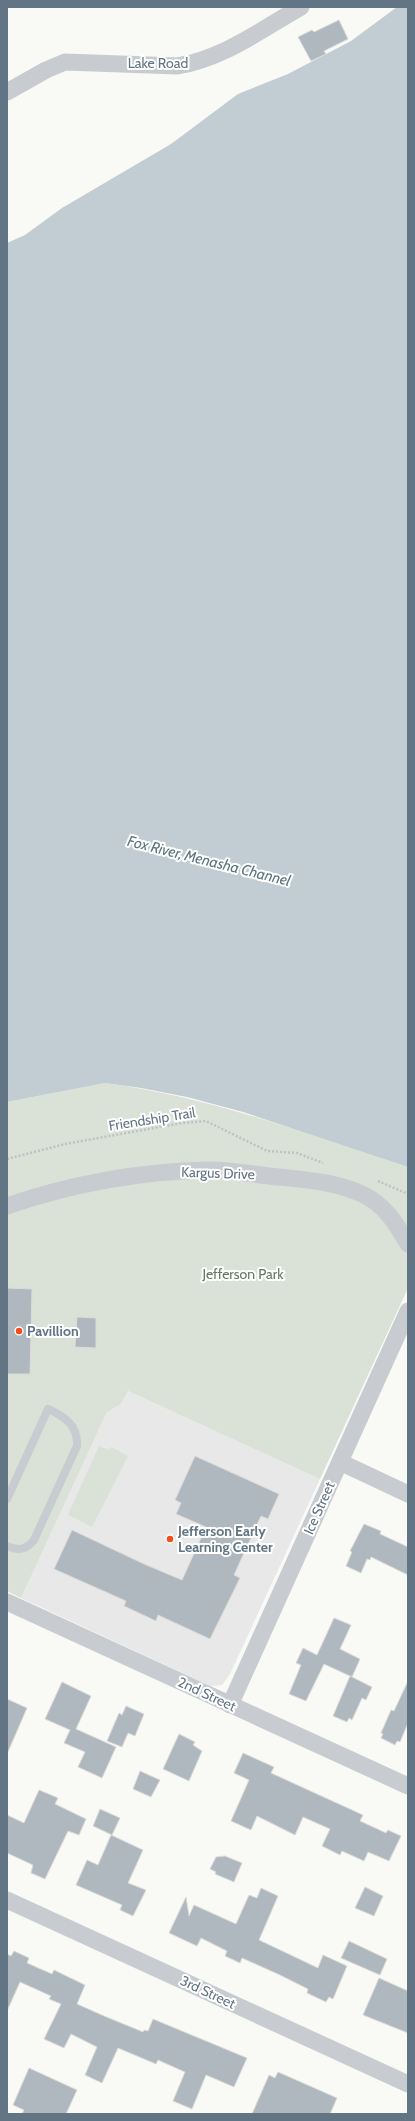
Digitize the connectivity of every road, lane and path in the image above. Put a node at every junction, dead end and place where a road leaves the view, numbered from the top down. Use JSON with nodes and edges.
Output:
{"nodes":[{"id":1,"x":301,"y":7,"type":"edge"},
{"id":2,"x":7,"y":92,"type":"edge"},
{"id":3,"x":7,"y":1159,"type":"edge"},
{"id":4,"x":327,"y":1165,"type":"dead end"},
{"id":5,"x":372,"y":1179,"type":"dead end"},
{"id":6,"x":408,"y":1194,"type":"edge"},
{"id":7,"x":7,"y":1206,"type":"edge"},
{"id":8,"x":408,"y":1244,"type":"edge"},
{"id":9,"x":408,"y":1311,"type":"edge"},
{"id":10,"x":340,"y":1462,"type":"junction"},
{"id":11,"x":408,"y":1494,"type":"edge"},
{"id":12,"x":7,"y":1499,"type":"edge"},
{"id":13,"x":7,"y":1546,"type":"edge"},
{"id":14,"x":7,"y":1602,"type":"edge"},
{"id":15,"x":230,"y":1705,"type":"junction"},
{"id":16,"x":408,"y":1786,"type":"edge"},
{"id":17,"x":7,"y":1900,"type":"edge"},
{"id":18,"x":408,"y":2084,"type":"edge"}],
"edges":[{"from":1,"to":2,"type":"street","name":"Lake Road"},
{"from":3,"to":4,"type":"path","name":"Friendship Trail"},
{"from":5,"to":6,"type":"path"},
{"from":7,"to":8,"type":"street","name":"Kargus Drive"},
{"from":9,"to":10,"type":"street","name":"Ice Street"},
{"from":10,"to":11,"type":"street"},
{"from":10,"to":15,"type":"street","name":"Ice Street"},
{"from":12,"to":13,"type":"lane"},
{"from":14,"to":15,"type":"street","name":"2nd Street"},
{"from":15,"to":16,"type":"street","name":"2nd Street"},
{"from":17,"to":18,"type":"street","name":"3rd Street"}]}
